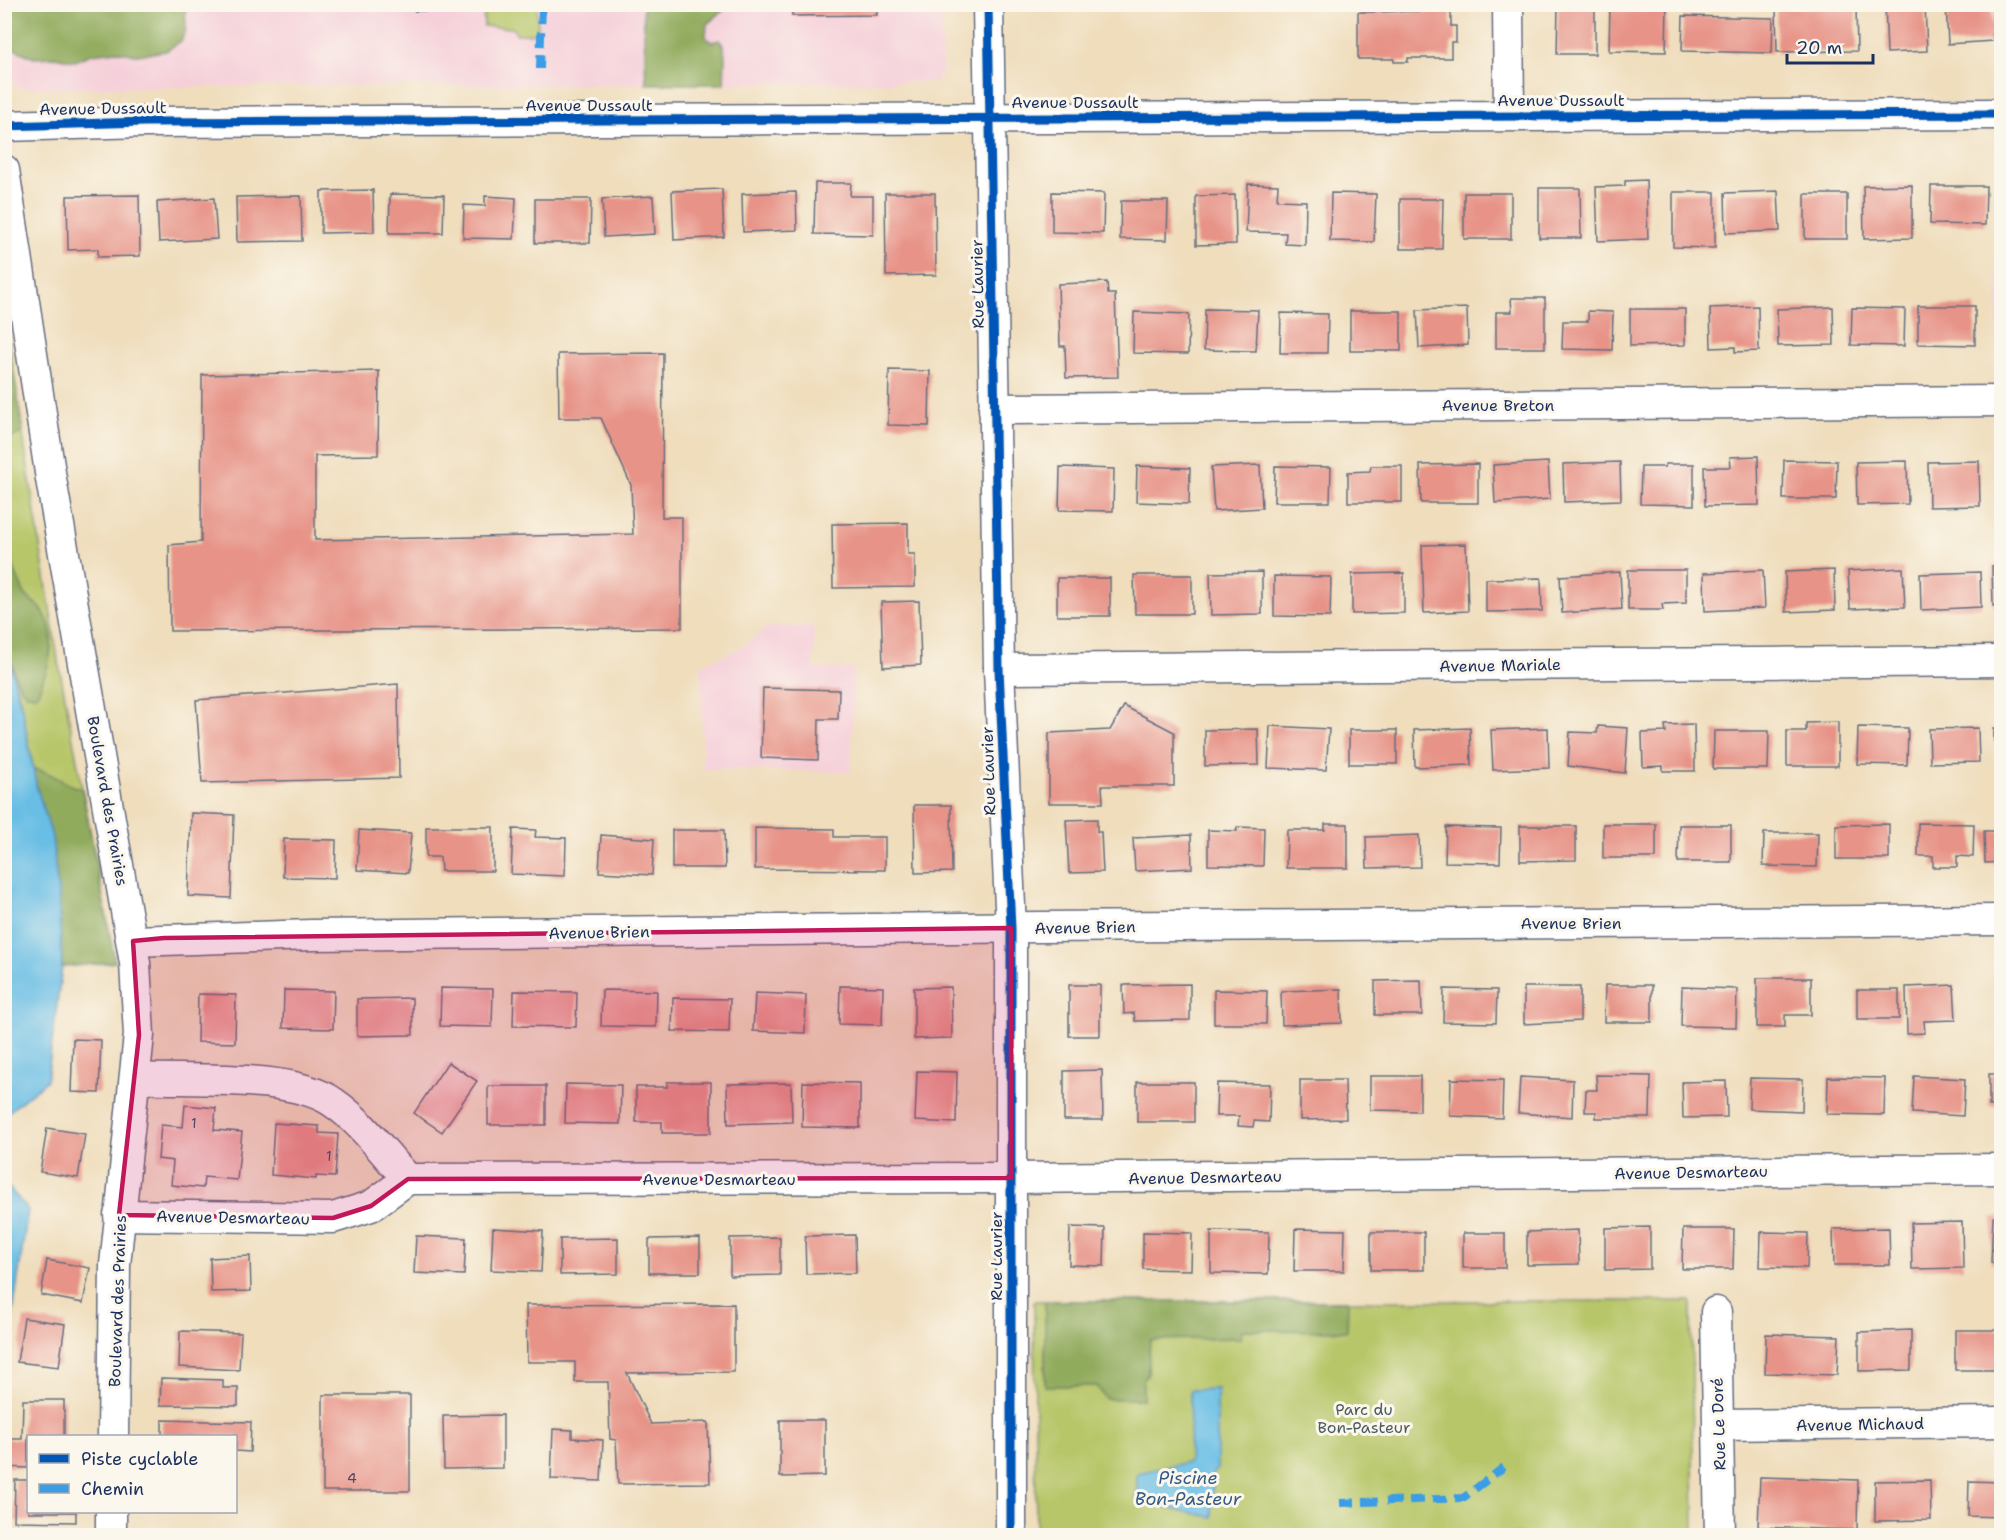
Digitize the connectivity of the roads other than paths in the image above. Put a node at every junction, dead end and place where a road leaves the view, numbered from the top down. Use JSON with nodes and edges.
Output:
{"nodes":[{"id":1,"x":988,"y":4,"type":"edge"},
{"id":2,"x":1508,"y":4,"type":"edge"},
{"id":3,"x":2001,"y":114,"type":"edge"},
{"id":4,"x":1509,"y":115,"type":"junction"},
{"id":5,"x":990,"y":118,"type":"junction"},
{"id":6,"x":4,"y":126,"type":"edge"},
{"id":7,"x":4,"y":170,"type":"edge"},
{"id":8,"x":2001,"y":401,"type":"edge"},
{"id":9,"x":994,"y":409,"type":"junction"},
{"id":10,"x":2001,"y":661,"type":"edge"},
{"id":11,"x":999,"y":669,"type":"junction"},
{"id":12,"x":2001,"y":920,"type":"edge"},
{"id":13,"x":1011,"y":928,"type":"junction"},
{"id":14,"x":133,"y":941,"type":"junction"},
{"id":15,"x":136,"y":1078,"type":"junction"},
{"id":16,"x":2001,"y":1169,"type":"edge"},
{"id":17,"x":1011,"y":1178,"type":"junction"},
{"id":18,"x":408,"y":1179,"type":"junction"},
{"id":19,"x":119,"y":1215,"type":"junction"},
{"id":20,"x":1716,"y":1312,"type":"dead end"},
{"id":21,"x":2001,"y":1422,"type":"edge"},
{"id":22,"x":1719,"y":1425,"type":"junction"},
{"id":23,"x":113,"y":1435,"type":"edge"},
{"id":24,"x":111,"y":1513,"type":"edge"},
{"id":25,"x":111,"y":1536,"type":"edge"},
{"id":26,"x":1011,"y":1536,"type":"edge"},
{"id":27,"x":1720,"y":1536,"type":"edge"}],
"edges":[{"from":1,"to":5,"type":"street","name":"Rue Laurier"},
{"from":2,"to":4,"type":"street"},
{"from":3,"to":4,"type":"street","name":"Avenue Dussault"},
{"from":4,"to":5,"type":"street","name":"Avenue Dussault"},
{"from":5,"to":6,"type":"street","name":"Avenue Dussault"},
{"from":5,"to":9,"type":"street","name":"Rue Laurier"},
{"from":7,"to":14,"type":"street","name":"Boulevard des Prairies"},
{"from":8,"to":9,"type":"street","name":"Avenue Breton"},
{"from":9,"to":11,"type":"street","name":"Rue Laurier"},
{"from":10,"to":11,"type":"street","name":"Avenue Mariale"},
{"from":11,"to":13,"type":"street","name":"Rue Laurier"},
{"from":12,"to":13,"type":"street","name":"Avenue Brien"},
{"from":13,"to":14,"type":"street","name":"Avenue Brien"},
{"from":13,"to":17,"type":"street","name":"Rue Laurier"},
{"from":14,"to":15,"type":"street","name":"Boulevard des Prairies"},
{"from":15,"to":18,"type":"street"},
{"from":15,"to":19,"type":"street","name":"Boulevard des Prairies"},
{"from":16,"to":17,"type":"street","name":"Avenue Desmarteau"},
{"from":17,"to":18,"type":"street","name":"Avenue Desmarteau"},
{"from":17,"to":26,"type":"street","name":"Rue Laurier"},
{"from":18,"to":19,"type":"street","name":"Avenue Desmarteau"},
{"from":19,"to":23,"type":"street","name":"Boulevard des Prairies"},
{"from":20,"to":22,"type":"street","name":"Rue Le Doré"},
{"from":21,"to":22,"type":"street","name":"Avenue Michaud"},
{"from":22,"to":27,"type":"street","name":"Rue Le Doré"},
{"from":24,"to":25,"type":"street"}]}
